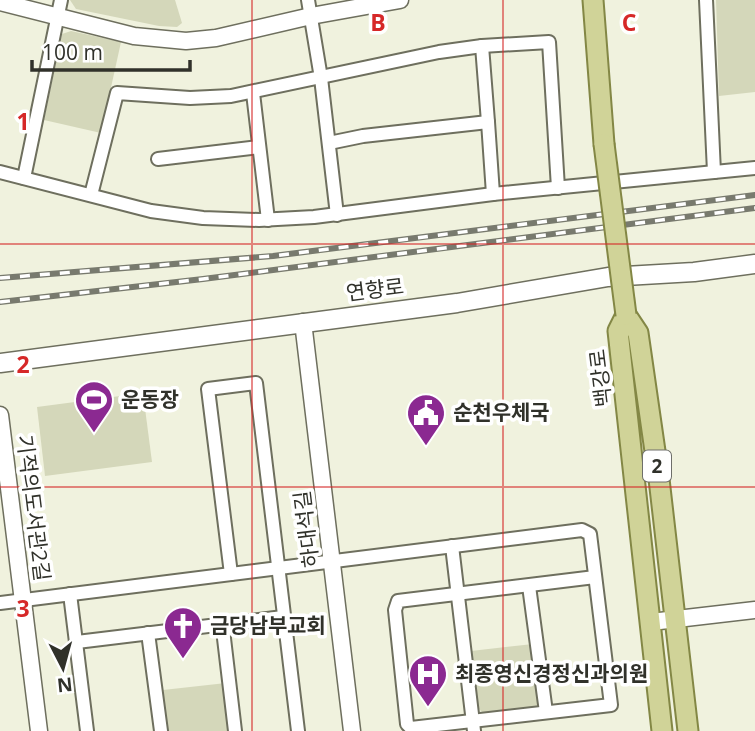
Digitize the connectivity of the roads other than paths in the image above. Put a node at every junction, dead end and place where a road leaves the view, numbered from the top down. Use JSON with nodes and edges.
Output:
{"nodes":[{"id":1,"x":400,"y":0,"type":"edge"},
{"id":2,"x":593,"y":0,"type":"edge"},
{"id":3,"x":706,"y":0,"type":"edge"},
{"id":4,"x":0,"y":2,"type":"edge"},
{"id":5,"x":59,"y":8,"type":"edge"},
{"id":6,"x":310,"y":8,"type":"edge"},
{"id":7,"x":482,"y":46,"type":"junction"},
{"id":8,"x":321,"y":78,"type":"junction"},
{"id":9,"x":253,"y":93,"type":"junction"},
{"id":10,"x":488,"y":122,"type":"junction"},
{"id":11,"x":329,"y":143,"type":"junction"},
{"id":12,"x":259,"y":147,"type":"junction"},
{"id":13,"x":158,"y":159,"type":"dead end"},
{"id":14,"x":755,"y":168,"type":"edge"},
{"id":15,"x":0,"y":172,"type":"edge"},
{"id":16,"x":713,"y":173,"type":"junction"},
{"id":17,"x":24,"y":178,"type":"junction"},
{"id":18,"x":558,"y":188,"type":"junction"},
{"id":19,"x":493,"y":194,"type":"junction"},
{"id":20,"x":92,"y":195,"type":"junction"},
{"id":21,"x":337,"y":215,"type":"junction"},
{"id":22,"x":268,"y":220,"type":"junction"},
{"id":23,"x":755,"y":264,"type":"edge"},
{"id":24,"x":625,"y":316,"type":"junction"},
{"id":25,"x":303,"y":322,"type":"junction"},
{"id":26,"x":0,"y":363,"type":"edge"},
{"id":27,"x":0,"y":415,"type":"edge"},
{"id":28,"x":452,"y":546,"type":"junction"},
{"id":29,"x":332,"y":561,"type":"junction"},
{"id":30,"x":277,"y":568,"type":"junction"},
{"id":31,"x":231,"y":574,"type":"junction"},
{"id":32,"x":595,"y":577,"type":"junction"},
{"id":33,"x":530,"y":586,"type":"junction"},
{"id":34,"x":70,"y":594,"type":"junction"},
{"id":35,"x":458,"y":594,"type":"junction"},
{"id":36,"x":24,"y":600,"type":"junction"},
{"id":37,"x":0,"y":603,"type":"edge"},
{"id":38,"x":755,"y":610,"type":"edge"},
{"id":39,"x":283,"y":617,"type":"junction"},
{"id":40,"x":675,"y":620,"type":"junction"},
{"id":41,"x":651,"y":622,"type":"junction"},
{"id":42,"x":224,"y":623,"type":"junction"},
{"id":43,"x":148,"y":633,"type":"junction"},
{"id":44,"x":76,"y":642,"type":"junction"},
{"id":45,"x":545,"y":712,"type":"junction"},
{"id":46,"x":473,"y":726,"type":"edge"},
{"id":47,"x":39,"y":731,"type":"edge"},
{"id":48,"x":87,"y":731,"type":"edge"},
{"id":49,"x":161,"y":731,"type":"edge"},
{"id":50,"x":235,"y":731,"type":"edge"},
{"id":51,"x":298,"y":731,"type":"edge"},
{"id":52,"x":352,"y":731,"type":"edge"},
{"id":53,"x":663,"y":731,"type":"edge"},
{"id":54,"x":688,"y":731,"type":"edge"}],
"edges":[{"from":1,"to":6,"type":"street"},
{"from":2,"to":24,"type":"main road","number":"2","bridge":true},
{"from":3,"to":16,"type":"street"},
{"from":4,"to":5,"type":"street"},
{"from":5,"to":6,"type":"street"},
{"from":5,"to":17,"type":"street"},
{"from":6,"to":8,"type":"street"},
{"from":7,"to":8,"type":"street"},
{"from":7,"to":10,"type":"street"},
{"from":7,"to":18,"type":"street"},
{"from":8,"to":9,"type":"street"},
{"from":8,"to":11,"type":"street"},
{"from":9,"to":12,"type":"street"},
{"from":9,"to":20,"type":"street"},
{"from":10,"to":11,"type":"street"},
{"from":10,"to":19,"type":"street"},
{"from":11,"to":21,"type":"street"},
{"from":12,"to":13,"type":"street"},
{"from":12,"to":22,"type":"street"},
{"from":14,"to":16,"type":"street"},
{"from":15,"to":17,"type":"street"},
{"from":16,"to":18,"type":"street"},
{"from":17,"to":20,"type":"street"},
{"from":18,"to":19,"type":"street"},
{"from":19,"to":21,"type":"street"},
{"from":20,"to":22,"type":"street"},
{"from":21,"to":22,"type":"street"},
{"from":23,"to":25,"type":"main road","name":"연향로"},
{"from":24,"to":40,"type":"main road","name":"백강로","number":"2"},
{"from":24,"to":41,"type":"main road","name":"백강로","number":"2"},
{"from":25,"to":26,"type":"main road","name":"연향로"},
{"from":25,"to":29,"type":"street","name":"하대석길"},
{"from":27,"to":36,"type":"street","name":"기적의도서관2길"},
{"from":28,"to":29,"type":"street"},
{"from":28,"to":32,"type":"street"},
{"from":28,"to":35,"type":"street"},
{"from":29,"to":30,"type":"street"},
{"from":29,"to":52,"type":"street","name":"하대석길"},
{"from":30,"to":31,"type":"street"},
{"from":30,"to":31,"type":"street"},
{"from":30,"to":39,"type":"street"},
{"from":31,"to":34,"type":"street"},
{"from":32,"to":33,"type":"street"},
{"from":32,"to":45,"type":"street"},
{"from":33,"to":35,"type":"street"},
{"from":33,"to":45,"type":"street"},
{"from":34,"to":36,"type":"street"},
{"from":34,"to":44,"type":"street"},
{"from":35,"to":46,"type":"street"},
{"from":35,"to":46,"type":"street"},
{"from":36,"to":37,"type":"street"},
{"from":36,"to":47,"type":"street","name":"기적의도서관2길"},
{"from":38,"to":40,"type":"street"},
{"from":39,"to":42,"type":"street"},
{"from":39,"to":51,"type":"street"},
{"from":40,"to":41,"type":"street"},
{"from":40,"to":54,"type":"main road","name":"백강로","number":"2"},
{"from":41,"to":53,"type":"main road","name":"백강로","number":"2"},
{"from":42,"to":43,"type":"street"},
{"from":42,"to":50,"type":"street"},
{"from":43,"to":44,"type":"street"},
{"from":43,"to":49,"type":"street"},
{"from":44,"to":48,"type":"street"},
{"from":45,"to":46,"type":"street"}]}
